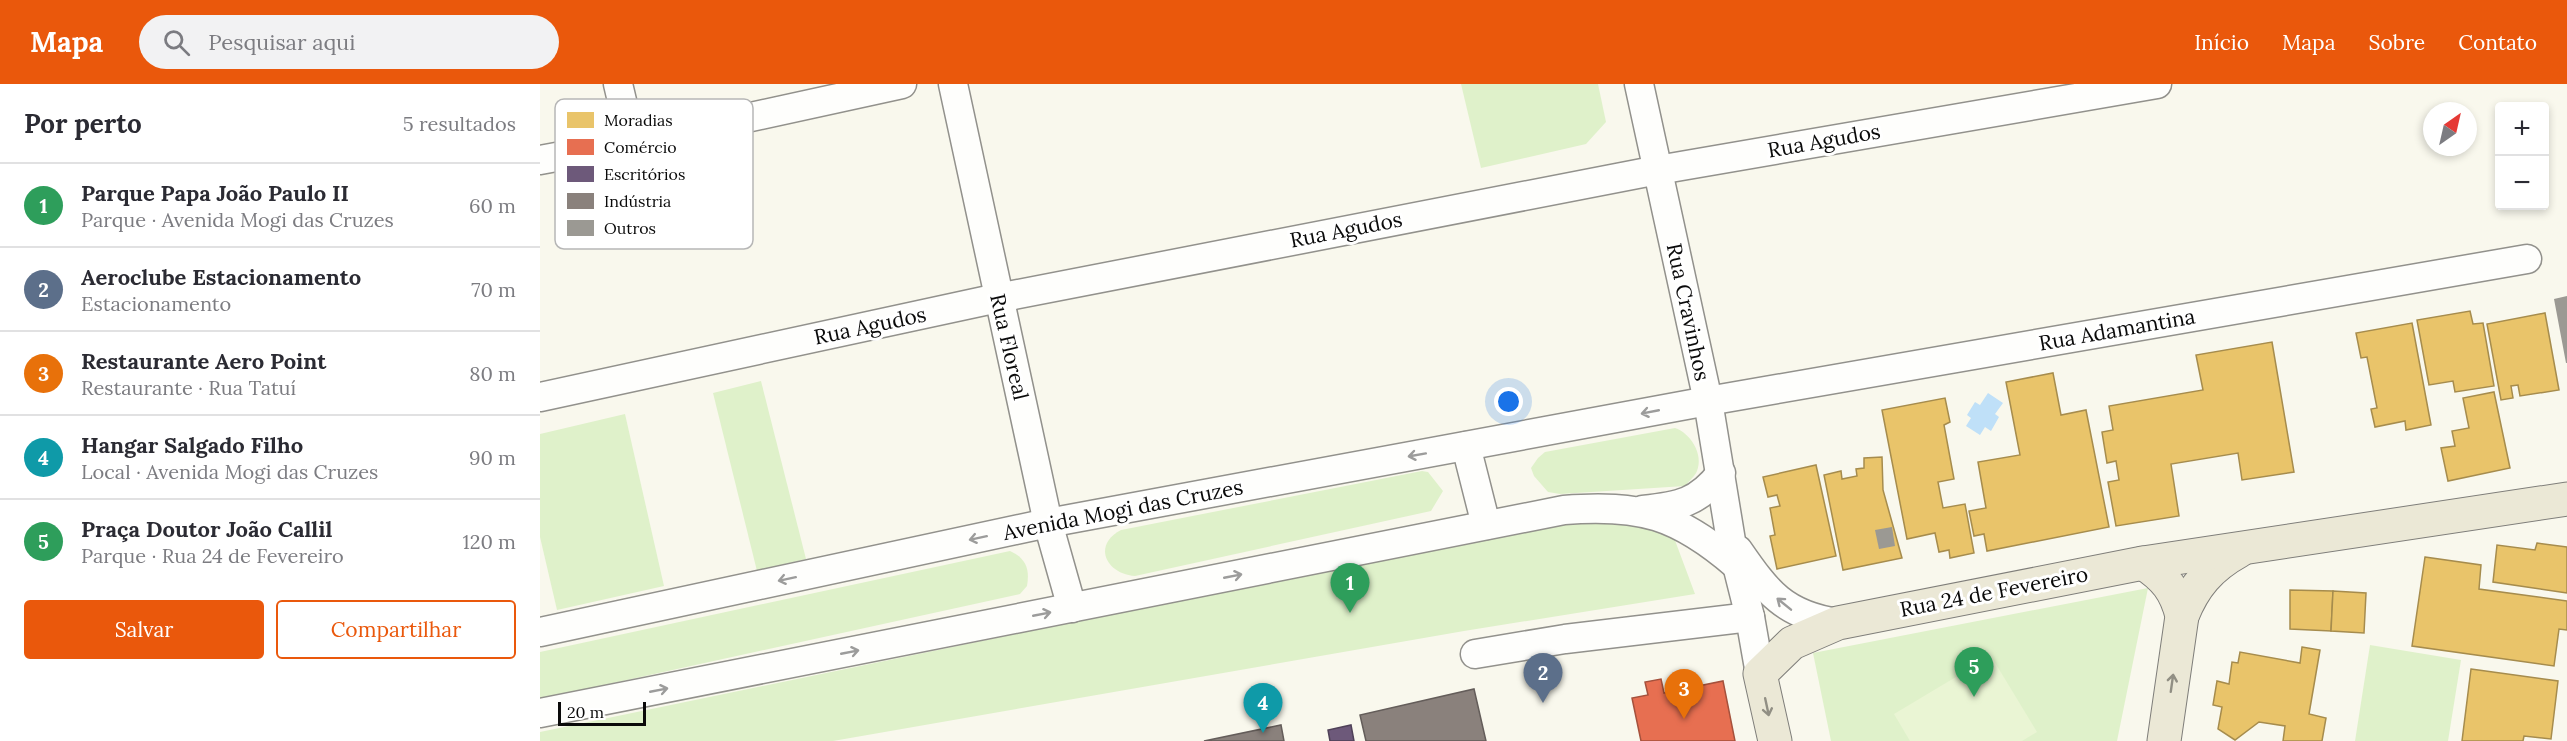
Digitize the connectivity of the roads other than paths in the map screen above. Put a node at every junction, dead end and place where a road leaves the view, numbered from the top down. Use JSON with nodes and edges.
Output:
{"nodes":[{"id":1,"x":618,"y":84,"type":"edge"},
{"id":2,"x":902,"y":84,"type":"edge"},
{"id":3,"x":953,"y":84,"type":"edge"},
{"id":4,"x":1639,"y":84,"type":"edge"},
{"id":5,"x":2157,"y":84,"type":"edge"},
{"id":6,"x":622,"y":99,"type":"edge"},
{"id":7,"x":753,"y":117,"type":"edge"},
{"id":8,"x":555,"y":157,"type":"edge"},
{"id":9,"x":540,"y":160,"type":"edge"},
{"id":10,"x":1658,"y":170,"type":"junction"},
{"id":11,"x":2527,"y":259,"type":"dead end"},
{"id":12,"x":998,"y":298,"type":"junction"},
{"id":13,"x":540,"y":397,"type":"edge"},
{"id":14,"x":1708,"y":401,"type":"junction"},
{"id":15,"x":1466,"y":446,"type":"junction"},
{"id":16,"x":1721,"y":473,"type":"junction"},
{"id":17,"x":2567,"y":499,"type":"edge"},
{"id":18,"x":1632,"y":511,"type":"junction"},
{"id":19,"x":1048,"y":523,"type":"junction"},
{"id":20,"x":1486,"y":525,"type":"junction"},
{"id":21,"x":2243,"y":549,"type":"junction"},
{"id":22,"x":1734,"y":553,"type":"junction"},
{"id":23,"x":2143,"y":563,"type":"junction"},
{"id":24,"x":1072,"y":608,"type":"junction"},
{"id":25,"x":2182,"y":616,"type":"junction"},
{"id":26,"x":1750,"y":617,"type":"junction"},
{"id":27,"x":1838,"y":623,"type":"junction"},
{"id":28,"x":540,"y":632,"type":"edge"},
{"id":29,"x":1475,"y":654,"type":"dead end"},
{"id":30,"x":1760,"y":674,"type":"junction"},
{"id":31,"x":540,"y":713,"type":"edge"},
{"id":32,"x":1775,"y":741,"type":"edge"},
{"id":33,"x":2164,"y":741,"type":"edge"}],
"edges":[{"from":1,"to":6,"type":"street"},
{"from":2,"to":7,"type":"street"},
{"from":3,"to":12,"type":"street","name":"Rua Floreal"},
{"from":4,"to":10,"type":"street","name":"Rua Cravinhos"},
{"from":5,"to":10,"type":"street","name":"Rua Agudos"},
{"from":8,"to":9,"type":"street"},
{"from":10,"to":12,"type":"street","name":"Rua Agudos"},
{"from":10,"to":14,"type":"street","name":"Rua Cravinhos"},
{"from":11,"to":14,"type":"street","name":"Rua Adamantina"},
{"from":12,"to":13,"type":"street","name":"Rua Agudos"},
{"from":12,"to":19,"type":"street","name":"Rua Floreal"},
{"from":14,"to":15,"type":"street","name":"Avenida Mogi das Cruzes","one_way":true},
{"from":14,"to":16,"type":"street","name":"Rua Cravinhos"},
{"from":15,"to":19,"type":"street","name":"Avenida Mogi das Cruzes","one_way":true},
{"from":15,"to":20,"type":"street"},
{"from":16,"to":18,"type":"street"},
{"from":16,"to":22,"type":"street","name":"Rua Cravinhos"},
{"from":17,"to":21,"type":"main road","name":"Rua 24 de Fevereiro"},
{"from":18,"to":20,"type":"street"},
{"from":18,"to":22,"type":"street"},
{"from":19,"to":24,"type":"street","name":"Rua Floreal"},
{"from":19,"to":28,"type":"street","name":"Avenida Mogi das Cruzes","one_way":true},
{"from":24,"to":20,"type":"street","one_way":true},
{"from":21,"to":23,"type":"main road","name":"Rua 24 de Fevereiro"},
{"from":21,"to":25,"type":"main road","name":"Rua 24 de Fevereiro"},
{"from":22,"to":26,"type":"street","name":"Rua Cravinhos"},
{"from":27,"to":22,"type":"street","name":"Rua Cravinhos","one_way":true},
{"from":23,"to":25,"type":"main road"},
{"from":23,"to":27,"type":"main road","name":"Rua 24 de Fevereiro"},
{"from":31,"to":24,"type":"street","one_way":true},
{"from":33,"to":25,"type":"main road","one_way":true},
{"from":26,"to":29,"type":"street"},
{"from":26,"to":30,"type":"street","name":"Rua Cravinhos"},
{"from":27,"to":30,"type":"main road","name":"Rua 24 de Fevereiro"},
{"from":30,"to":32,"type":"main road","one_way":true}]}
